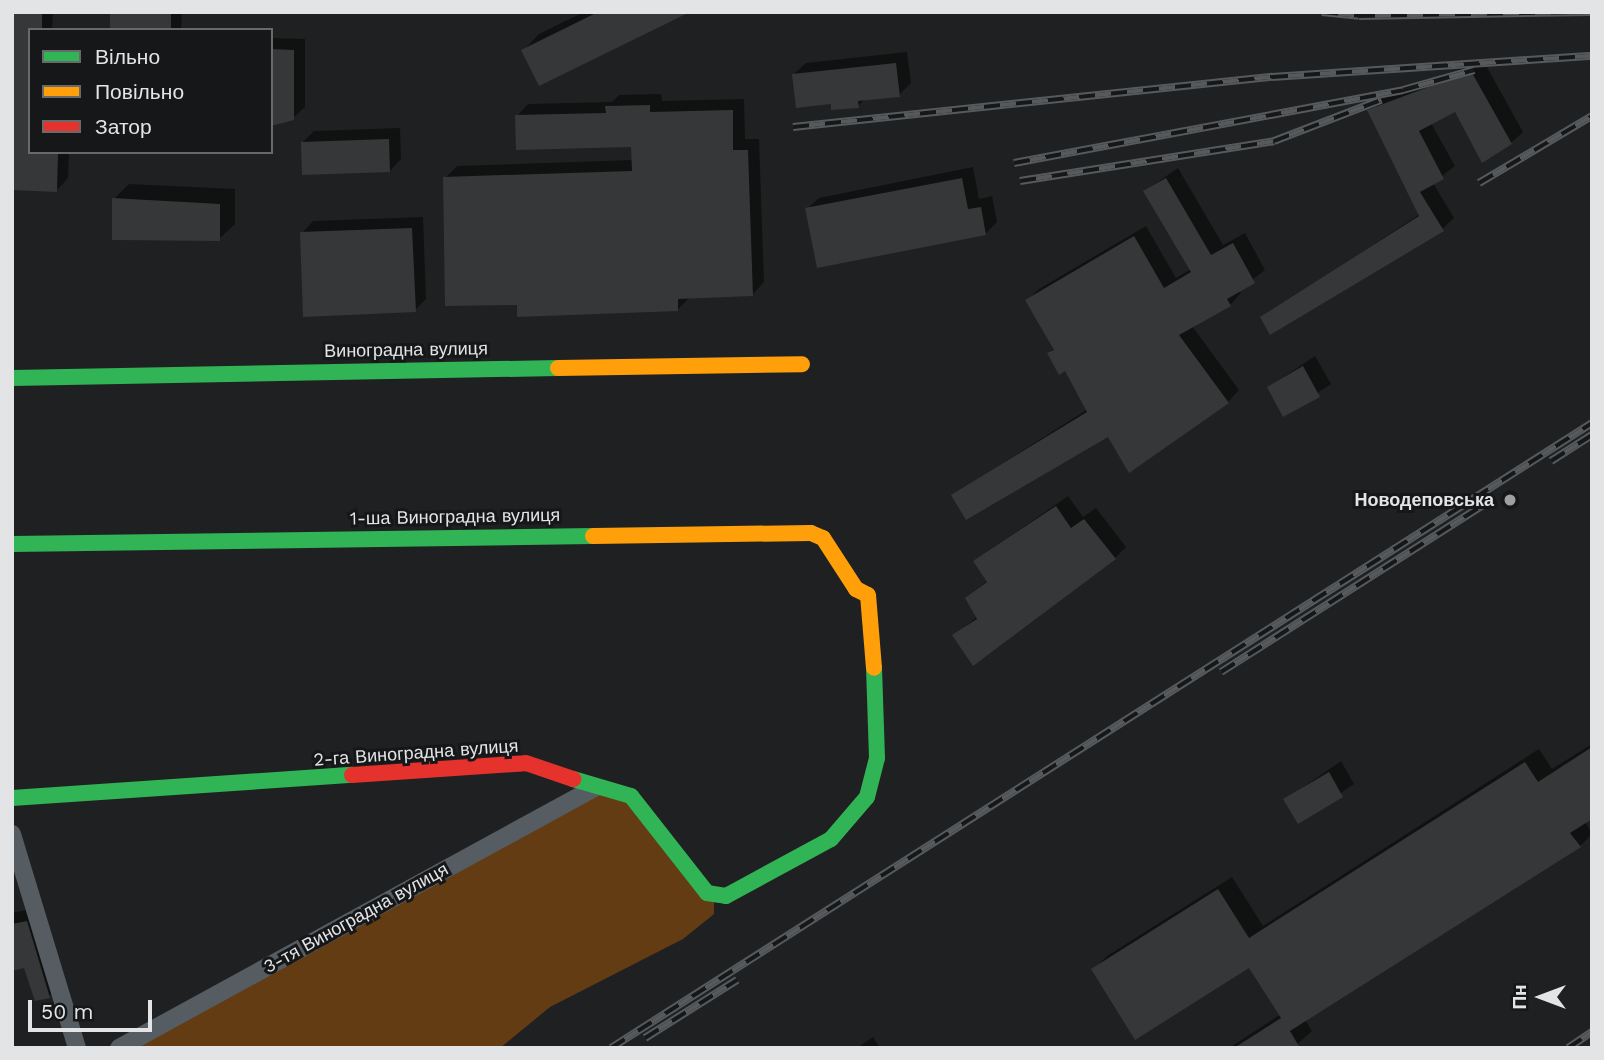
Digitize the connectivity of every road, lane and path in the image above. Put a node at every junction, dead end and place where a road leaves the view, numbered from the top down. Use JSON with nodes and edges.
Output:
{"nodes":[{"id":1,"x":802,"y":364,"type":"dead end"},
{"id":2,"x":12,"y":378,"type":"edge"},
{"id":3,"x":12,"y":544,"type":"edge"},
{"id":4,"x":868,"y":596,"type":"joint"},
{"id":5,"x":594,"y":788,"type":"dead end"},
{"id":6,"x":12,"y":798,"type":"edge"},
{"id":7,"x":12,"y":834,"type":"edge"},
{"id":8,"x":77,"y":1048,"type":"edge"},
{"id":9,"x":118,"y":1048,"type":"edge"}],
"edges":[{"from":1,"to":2,"type":"street","name":"Виноградна вулиця"},
{"from":3,"to":4,"type":"street","name":"1-ша Виноградна вулиця"},
{"from":4,"to":6,"type":"street","name":"2-га Виноградна вулиця"},
{"from":5,"to":9,"type":"street","name":"3-тя Виноградна вулиця"},
{"from":7,"to":8,"type":"street"}]}
